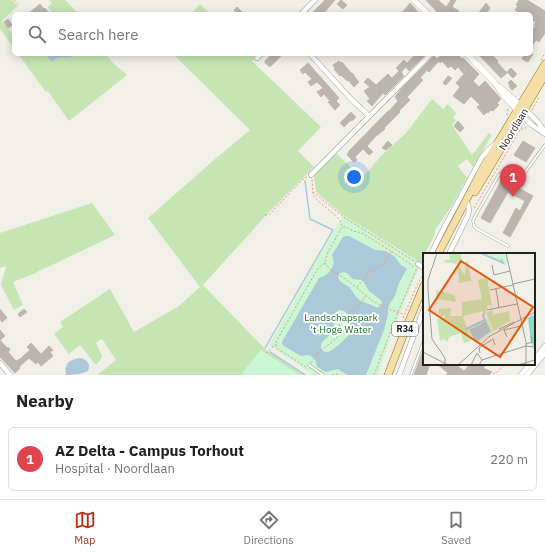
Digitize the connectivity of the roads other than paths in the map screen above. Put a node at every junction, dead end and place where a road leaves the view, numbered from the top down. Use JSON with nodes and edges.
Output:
{"nodes":[{"id":1,"x":314,"y":0,"type":"edge"},
{"id":2,"x":414,"y":0,"type":"edge"},
{"id":3,"x":303,"y":12,"type":"edge"},
{"id":4,"x":426,"y":12,"type":"edge"},
{"id":5,"x":312,"y":56,"type":"edge"},
{"id":6,"x":429,"y":56,"type":"edge"},
{"id":7,"x":469,"y":56,"type":"edge"},
{"id":8,"x":545,"y":64,"type":"edge"},
{"id":9,"x":545,"y":75,"type":"edge"},
{"id":10,"x":521,"y":110,"type":"junction"},
{"id":11,"x":369,"y":116,"type":"junction"},
{"id":12,"x":545,"y":133,"type":"edge"},
{"id":13,"x":500,"y":140,"type":"junction"},
{"id":14,"x":545,"y":145,"type":"edge"},
{"id":15,"x":311,"y":175,"type":"road end"},
{"id":16,"x":468,"y":204,"type":"junction"},
{"id":17,"x":508,"y":246,"type":"dead end"},
{"id":18,"x":432,"y":253,"type":"edge"},
{"id":19,"x":439,"y":253,"type":"edge"},
{"id":20,"x":443,"y":253,"type":"edge"},
{"id":21,"x":449,"y":253,"type":"edge"},
{"id":22,"x":417,"y":266,"type":"road end"},
{"id":23,"x":423,"y":268,"type":"edge"},
{"id":24,"x":423,"y":287,"type":"edge"},
{"id":25,"x":423,"y":295,"type":"edge"},
{"id":26,"x":423,"y":311,"type":"edge"},
{"id":27,"x":423,"y":343,"type":"edge"},
{"id":28,"x":545,"y":346,"type":"edge"},
{"id":29,"x":545,"y":353,"type":"edge"},
{"id":30,"x":535,"y":359,"type":"edge"},
{"id":31,"x":0,"y":363,"type":"edge"},
{"id":32,"x":529,"y":365,"type":"edge"},
{"id":33,"x":535,"y":365,"type":"edge"},
{"id":34,"x":535,"y":365,"type":"edge"},
{"id":35,"x":308,"y":367,"type":"road end"},
{"id":36,"x":10,"y":375,"type":"edge"},
{"id":37,"x":323,"y":375,"type":"edge"},
{"id":38,"x":388,"y":375,"type":"edge"},
{"id":39,"x":392,"y":375,"type":"edge"},
{"id":40,"x":399,"y":375,"type":"edge"},
{"id":41,"x":411,"y":375,"type":"edge"},
{"id":42,"x":521,"y":375,"type":"edge"},
{"id":43,"x":526,"y":375,"type":"edge"}],
"edges":[{"from":1,"to":3,"type":"street"},
{"from":2,"to":4,"type":"street"},
{"from":5,"to":11,"type":"street"},
{"from":6,"to":11,"type":"street"},
{"from":7,"to":10,"type":"street"},
{"from":8,"to":10,"type":"main road","name":"Noordlaan"},
{"from":9,"to":10,"type":"main road","name":"Noordlaan"},
{"from":10,"to":12,"type":"street"},
{"from":10,"to":12,"type":"street"},
{"from":10,"to":13,"type":"main road","name":"Noordlaan"},
{"from":10,"to":16,"type":"main road","name":"Noordlaan"},
{"from":11,"to":15,"type":"street"},
{"from":13,"to":18,"type":"street","name":"Noordlaan"},
{"from":13,"to":19,"type":"main road","name":"Noordlaan"},
{"from":14,"to":17,"type":"lane"},
{"from":16,"to":20,"type":"main road","name":"Noordlaan"},
{"from":16,"to":21,"type":"street"},
{"from":22,"to":23,"type":"street"},
{"from":24,"to":38,"type":"main road","number":"R34"},
{"from":25,"to":39,"type":"main road","number":"R34"},
{"from":26,"to":40,"type":"street"},
{"from":27,"to":41,"type":"lane"},
{"from":28,"to":30,"type":"street"},
{"from":29,"to":34,"type":"street"},
{"from":31,"to":36,"type":"street"},
{"from":32,"to":42,"type":"street"},
{"from":33,"to":43,"type":"street"},
{"from":35,"to":37,"type":"lane"}]}
